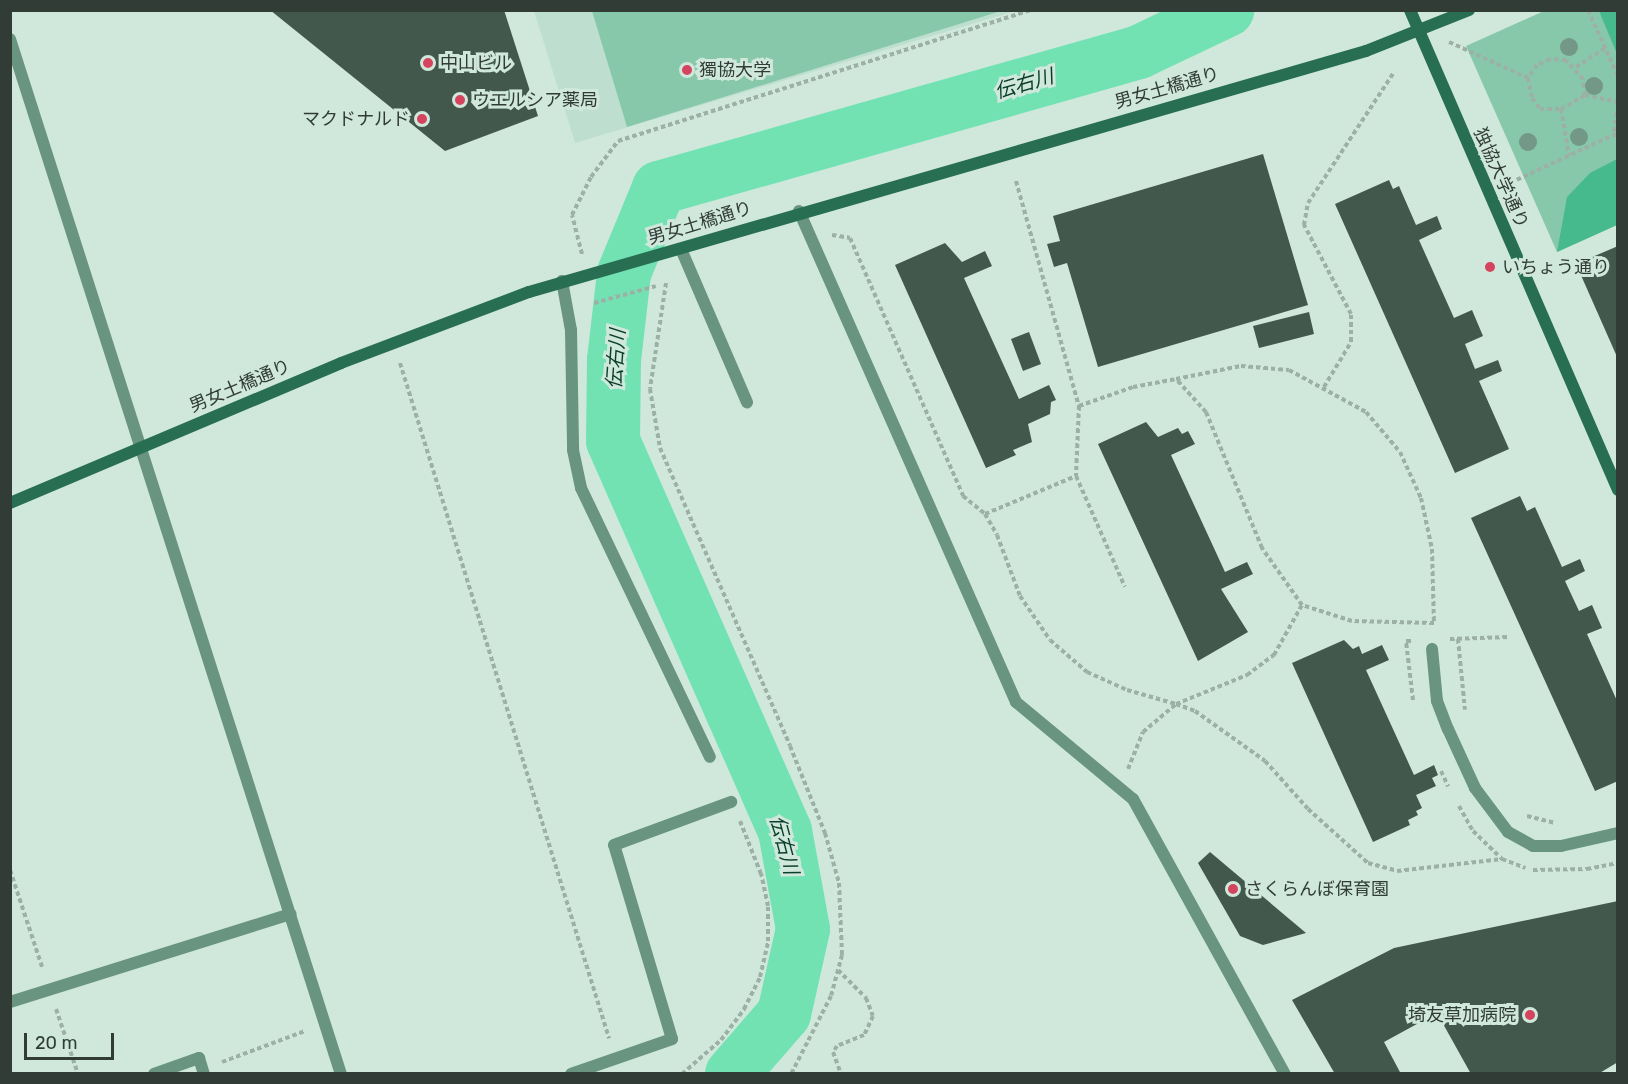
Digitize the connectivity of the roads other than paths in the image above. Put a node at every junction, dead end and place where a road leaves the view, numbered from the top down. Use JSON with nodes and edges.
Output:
{"nodes":[{"id":1,"x":1410,"y":10,"type":"edge"},
{"id":2,"x":1469,"y":10,"type":"edge"},
{"id":3,"x":1419,"y":33,"type":"junction"},
{"id":4,"x":10,"y":39,"type":"edge"},
{"id":5,"x":799,"y":211,"type":"junction"},
{"id":6,"x":681,"y":249,"type":"junction"},
{"id":7,"x":562,"y":281,"type":"junction"},
{"id":8,"x":747,"y":402,"type":"dead end"},
{"id":9,"x":140,"y":448,"type":"junction"},
{"id":10,"x":1617,"y":490,"type":"edge"},
{"id":11,"x":10,"y":503,"type":"edge"},
{"id":12,"x":1432,"y":649,"type":"dead end"},
{"id":13,"x":710,"y":757,"type":"dead end"},
{"id":14,"x":731,"y":802,"type":"road end"},
{"id":15,"x":1617,"y":833,"type":"edge"},
{"id":16,"x":290,"y":914,"type":"junction"},
{"id":17,"x":10,"y":1002,"type":"edge"},
{"id":18,"x":203,"y":1071,"type":"edge"},
{"id":19,"x":154,"y":1074,"type":"edge"},
{"id":20,"x":341,"y":1074,"type":"edge"},
{"id":21,"x":571,"y":1074,"type":"edge"},
{"id":22,"x":1285,"y":1074,"type":"edge"}],
"edges":[{"from":1,"to":3,"type":"street","name":"独協大学通り"},
{"from":2,"to":3,"type":"street","name":"男女土橋通り"},
{"from":3,"to":5,"type":"street","name":"男女土橋通り"},
{"from":3,"to":10,"type":"street","name":"独協大学通り"},
{"from":4,"to":9,"type":"street"},
{"from":5,"to":6,"type":"street","name":"男女土橋通り"},
{"from":5,"to":22,"type":"street"},
{"from":6,"to":7,"type":"street","name":"男女土橋通り"},
{"from":6,"to":8,"type":"street"},
{"from":7,"to":9,"type":"street","name":"男女土橋通り"},
{"from":7,"to":13,"type":"street"},
{"from":9,"to":11,"type":"street","name":"男女土橋通り"},
{"from":9,"to":16,"type":"street"},
{"from":12,"to":15,"type":"street"},
{"from":14,"to":21,"type":"street"},
{"from":16,"to":17,"type":"street"},
{"from":16,"to":20,"type":"street"},
{"from":18,"to":19,"type":"street"}]}
